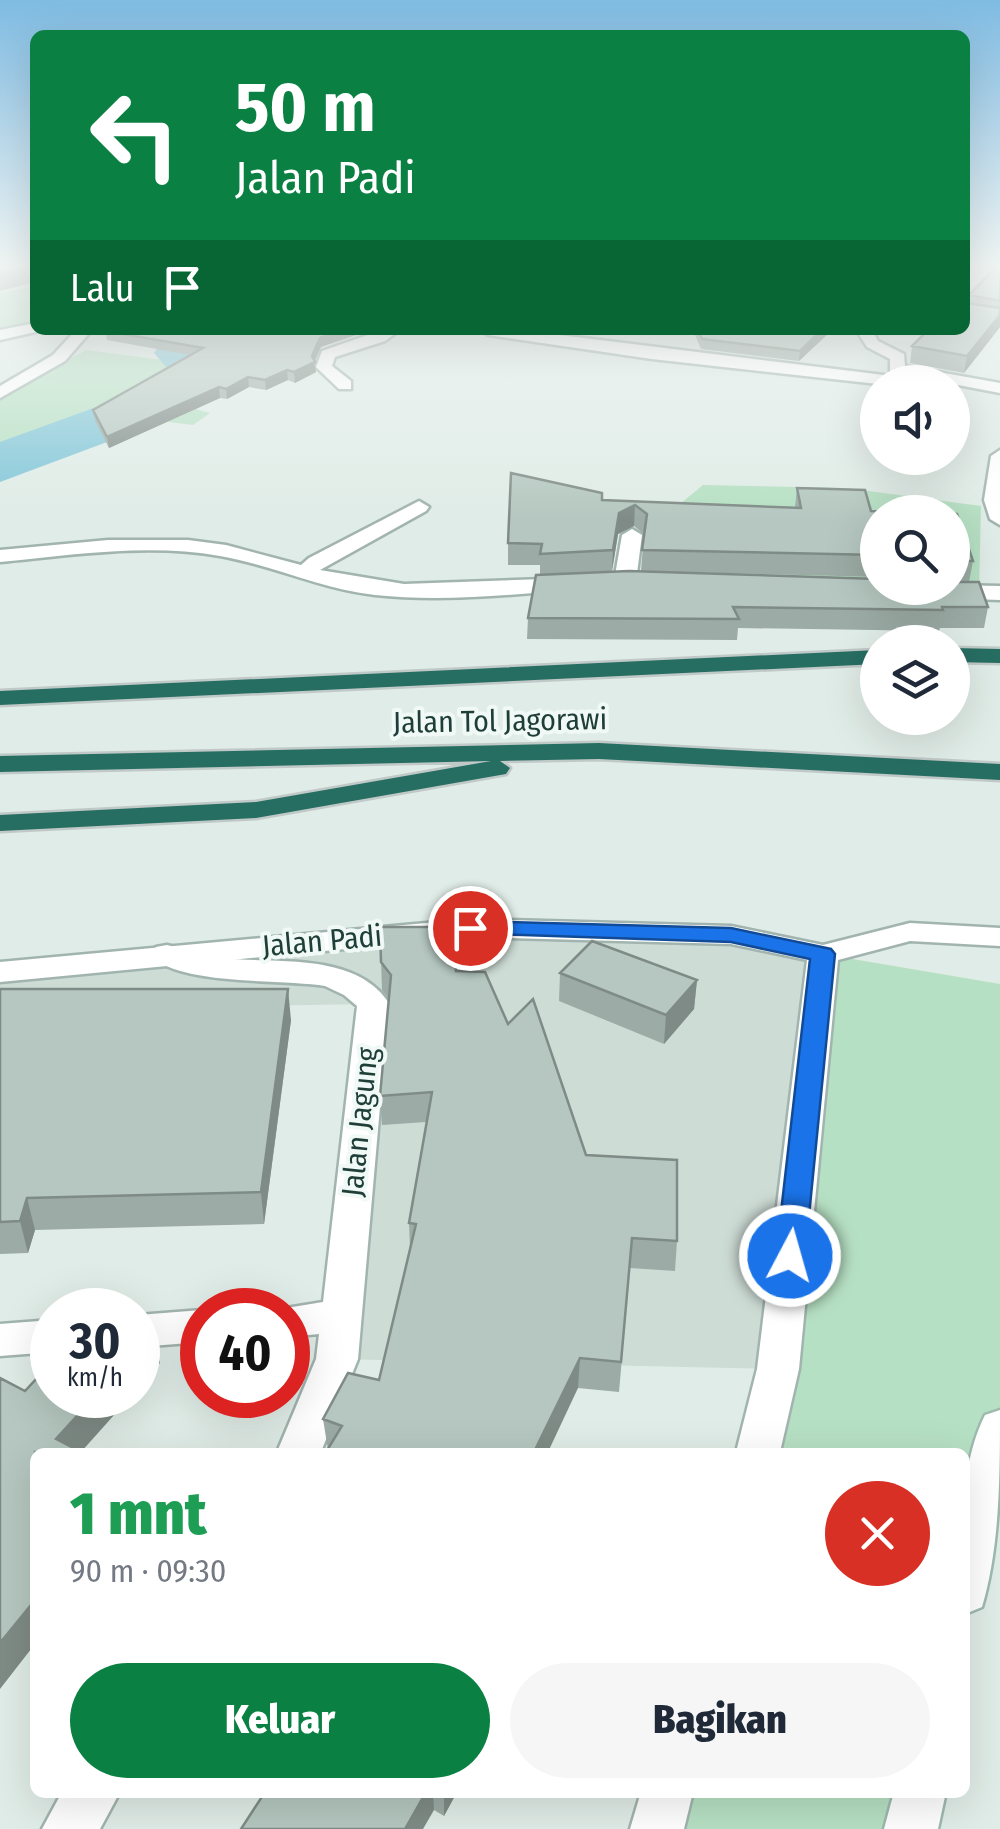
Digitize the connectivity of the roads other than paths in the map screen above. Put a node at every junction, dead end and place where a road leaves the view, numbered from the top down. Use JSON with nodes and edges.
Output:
{"nodes":[{"id":1,"x":66,"y":350,"type":"edge"},
{"id":2,"x":340,"y":350,"type":"edge"},
{"id":3,"x":627,"y":350,"type":"edge"},
{"id":4,"x":885,"y":350,"type":"edge"},
{"id":5,"x":860,"y":377,"type":"edge"},
{"id":6,"x":345,"y":384,"type":"dead end"},
{"id":7,"x":970,"y":389,"type":"edge"},
{"id":8,"x":1000,"y":391,"type":"edge"},
{"id":9,"x":0,"y":394,"type":"edge"},
{"id":10,"x":1000,"y":456,"type":"edge"},
{"id":11,"x":418,"y":507,"type":"dead end"},
{"id":12,"x":1000,"y":519,"type":"edge"},
{"id":13,"x":632,"y":536,"type":"dead end"},
{"id":14,"x":0,"y":556,"type":"edge"},
{"id":15,"x":305,"y":573,"type":"junction"},
{"id":16,"x":970,"y":592,"type":"edge"},
{"id":17,"x":1000,"y":593,"type":"edge"},
{"id":18,"x":970,"y":655,"type":"edge"},
{"id":19,"x":1000,"y":656,"type":"edge"},
{"id":20,"x":860,"y":658,"type":"edge"},
{"id":21,"x":0,"y":698,"type":"edge"},
{"id":22,"x":598,"y":750,"type":"junction"},
{"id":23,"x":0,"y":764,"type":"edge"},
{"id":24,"x":1000,"y":772,"type":"edge"},
{"id":25,"x":0,"y":823,"type":"edge"},
{"id":26,"x":1000,"y":937,"type":"edge"},
{"id":27,"x":167,"y":954,"type":"junction"},
{"id":28,"x":823,"y":954,"type":"junction"},
{"id":29,"x":0,"y":972,"type":"edge"},
{"id":30,"x":339,"y":1317,"type":"junction"},
{"id":31,"x":310,"y":1319,"type":"edge"},
{"id":32,"x":30,"y":1338,"type":"edge"},
{"id":33,"x":0,"y":1340,"type":"edge"},
{"id":34,"x":1000,"y":1428,"type":"edge"},
{"id":35,"x":301,"y":1448,"type":"edge"},
{"id":36,"x":759,"y":1448,"type":"edge"},
{"id":37,"x":970,"y":1569,"type":"edge"},
{"id":38,"x":90,"y":1798,"type":"edge"},
{"id":39,"x":666,"y":1798,"type":"edge"},
{"id":40,"x":919,"y":1798,"type":"edge"},
{"id":41,"x":69,"y":1829,"type":"edge"},
{"id":42,"x":657,"y":1829,"type":"edge"},
{"id":43,"x":911,"y":1829,"type":"edge"}],
"edges":[{"from":1,"to":9,"type":"street"},
{"from":2,"to":6,"type":"street"},
{"from":3,"to":5,"type":"street"},
{"from":4,"to":8,"type":"street"},
{"from":7,"to":8,"type":"street"},
{"from":10,"to":12,"type":"street"},
{"from":11,"to":15,"type":"street"},
{"from":13,"to":15,"type":"street"},
{"from":14,"to":15,"type":"street"},
{"from":16,"to":17,"type":"street"},
{"from":18,"to":19,"type":"highway"},
{"from":20,"to":21,"type":"highway","name":"Jalan Tol Jagorawi"},
{"from":22,"to":23,"type":"highway","name":"Jalan Tol Jagorawi"},
{"from":22,"to":24,"type":"highway","name":"Jalan Tol Jagorawi"},
{"from":22,"to":25,"type":"highway"},
{"from":26,"to":28,"type":"street","name":"Jalan Padi"},
{"from":27,"to":28,"type":"street","name":"Jalan Padi"},
{"from":27,"to":29,"type":"street","name":"Jalan Padi"},
{"from":27,"to":30,"type":"street","name":"Jalan Jagung"},
{"from":28,"to":36,"type":"street"},
{"from":30,"to":31,"type":"street"},
{"from":30,"to":35,"type":"street","name":"Jalan Jagung"},
{"from":32,"to":33,"type":"street"},
{"from":34,"to":37,"type":"street"},
{"from":38,"to":41,"type":"street"},
{"from":39,"to":42,"type":"street"},
{"from":40,"to":43,"type":"street"}]}
